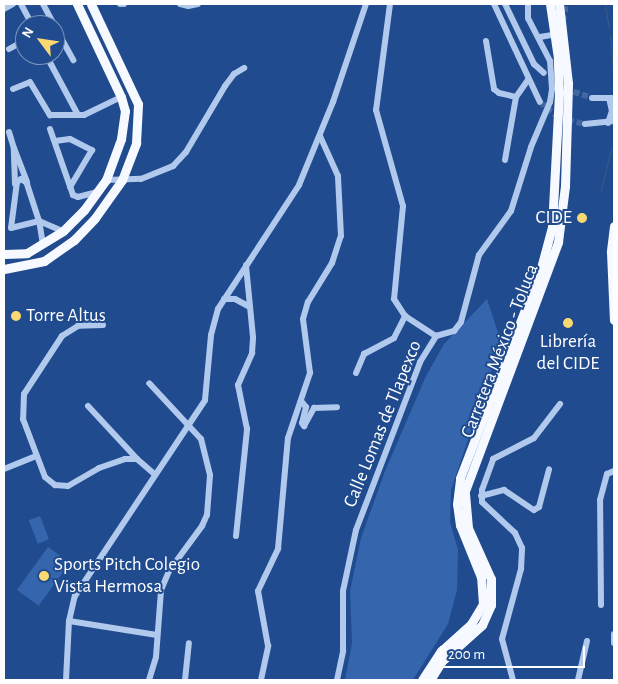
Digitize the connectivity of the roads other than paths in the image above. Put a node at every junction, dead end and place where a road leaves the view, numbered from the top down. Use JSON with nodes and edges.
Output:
{"nodes":[{"id":1,"x":13,"y":4,"type":"edge"},
{"id":2,"x":77,"y":4,"type":"edge"},
{"id":3,"x":91,"y":4,"type":"edge"},
{"id":4,"x":120,"y":4,"type":"edge"},
{"id":5,"x":124,"y":4,"type":"edge"},
{"id":6,"x":180,"y":4,"type":"edge"},
{"id":7,"x":198,"y":4,"type":"edge"},
{"id":8,"x":366,"y":4,"type":"edge"},
{"id":9,"x":390,"y":4,"type":"edge"},
{"id":10,"x":494,"y":4,"type":"edge"},
{"id":11,"x":505,"y":4,"type":"edge"},
{"id":12,"x":528,"y":4,"type":"edge"},
{"id":13,"x":550,"y":4,"type":"edge"},
{"id":14,"x":559,"y":4,"type":"edge"},
{"id":15,"x":4,"y":9,"type":"edge"},
{"id":16,"x":551,"y":35,"type":"dead end"},
{"id":17,"x":540,"y":37,"type":"junction"},
{"id":18,"x":486,"y":41,"type":"dead end"},
{"id":19,"x":15,"y":46,"type":"edge"},
{"id":20,"x":65,"y":46,"type":"edge"},
{"id":21,"x":9,"y":49,"type":"dead end"},
{"id":22,"x":73,"y":60,"type":"dead end"},
{"id":23,"x":51,"y":65,"type":"edge"},
{"id":24,"x":244,"y":68,"type":"dead end"},
{"id":25,"x":544,"y":73,"type":"dead end"},
{"id":26,"x":528,"y":80,"type":"junction"},
{"id":27,"x":13,"y":89,"type":"dead end"},
{"id":28,"x":121,"y":97,"type":"junction"},
{"id":29,"x":516,"y":98,"type":"junction"},
{"id":30,"x":592,"y":98,"type":"tunnel mouth"},
{"id":31,"x":612,"y":98,"type":"edge"},
{"id":32,"x":540,"y":102,"type":"tunnel mouth"},
{"id":33,"x":78,"y":115,"type":"junction"},
{"id":34,"x":611,"y":122,"type":"edge"},
{"id":35,"x":584,"y":124,"type":"tunnel mouth"},
{"id":36,"x":50,"y":129,"type":"dead end"},
{"id":37,"x":9,"y":132,"type":"dead end"},
{"id":38,"x":320,"y":136,"type":"junction"},
{"id":39,"x":55,"y":141,"type":"junction"},
{"id":40,"x":14,"y":148,"type":"junction"},
{"id":41,"x":505,"y":160,"type":"dead end"},
{"id":42,"x":106,"y":180,"type":"junction"},
{"id":43,"x":122,"y":180,"type":"junction"},
{"id":44,"x":27,"y":183,"type":"junction"},
{"id":45,"x":15,"y":184,"type":"junction"},
{"id":46,"x":70,"y":187,"type":"junction"},
{"id":47,"x":98,"y":191,"type":"junction"},
{"id":48,"x":39,"y":221,"type":"junction"},
{"id":49,"x":614,"y":226,"type":"edge"},
{"id":50,"x":63,"y":231,"type":"junction"},
{"id":51,"x":44,"y":245,"type":"junction"},
{"id":52,"x":4,"y":254,"type":"edge"},
{"id":53,"x":18,"y":255,"type":"junction"},
{"id":54,"x":4,"y":258,"type":"edge"},
{"id":55,"x":246,"y":264,"type":"junction"},
{"id":56,"x":4,"y":269,"type":"edge"},
{"id":57,"x":224,"y":299,"type":"junction"},
{"id":58,"x":250,"y":307,"type":"junction"},
{"id":59,"x":405,"y":316,"type":"junction"},
{"id":60,"x":614,"y":320,"type":"edge"},
{"id":61,"x":103,"y":325,"type":"dead end"},
{"id":62,"x":436,"y":336,"type":"junction"},
{"id":63,"x":356,"y":372,"type":"dead end"},
{"id":64,"x":149,"y":383,"type":"dead end"},
{"id":65,"x":301,"y":401,"type":"junction"},
{"id":66,"x":560,"y":404,"type":"dead end"},
{"id":67,"x":88,"y":406,"type":"dead end"},
{"id":68,"x":337,"y":407,"type":"dead end"},
{"id":69,"x":188,"y":425,"type":"junction"},
{"id":70,"x":36,"y":456,"type":"junction"},
{"id":71,"x":137,"y":459,"type":"junction"},
{"id":72,"x":4,"y":469,"type":"edge"},
{"id":73,"x":549,"y":470,"type":"dead end"},
{"id":74,"x":614,"y":471,"type":"edge"},
{"id":75,"x":154,"y":474,"type":"junction"},
{"id":76,"x":481,"y":496,"type":"junction"},
{"id":77,"x":236,"y":536,"type":"dead end"},
{"id":78,"x":601,"y":606,"type":"dead end"},
{"id":79,"x":69,"y":621,"type":"junction"},
{"id":80,"x":614,"y":634,"type":"edge"},
{"id":81,"x":157,"y":635,"type":"junction"},
{"id":82,"x":189,"y":642,"type":"dead end"},
{"id":83,"x":587,"y":642,"type":"dead end"},
{"id":84,"x":614,"y":643,"type":"edge"},
{"id":85,"x":66,"y":680,"type":"edge"},
{"id":86,"x":149,"y":680,"type":"edge"},
{"id":87,"x":185,"y":680,"type":"edge"},
{"id":88,"x":261,"y":680,"type":"edge"},
{"id":89,"x":337,"y":680,"type":"edge"},
{"id":90,"x":422,"y":680,"type":"edge"},
{"id":91,"x":430,"y":680,"type":"edge"},
{"id":92,"x":513,"y":680,"type":"edge"},
{"id":93,"x":578,"y":680,"type":"edge"}],
"edges":[{"from":1,"to":15,"type":"street"},
{"from":2,"to":28,"type":"main road"},
{"from":3,"to":43,"type":"main road"},
{"from":4,"to":5,"type":"street"},
{"from":6,"to":7,"type":"street"},
{"from":8,"to":38,"type":"street"},
{"from":9,"to":59,"type":"street"},
{"from":10,"to":26,"type":"street"},
{"from":11,"to":25,"type":"street"},
{"from":12,"to":17,"type":"street","name":"Calle Lomas de Tlapexco"},
{"from":13,"to":90,"type":"main road","name":"Carretera México - Toluca"},
{"from":14,"to":91,"type":"main road","name":"Carretera México - Toluca"},
{"from":16,"to":17,"type":"street"},
{"from":17,"to":62,"type":"street","name":"Calle Lomas de Tlapexco"},
{"from":18,"to":29,"type":"street"},
{"from":19,"to":21,"type":"street"},
{"from":20,"to":22,"type":"street"},
{"from":23,"to":33,"type":"street"},
{"from":24,"to":43,"type":"street"},
{"from":26,"to":29,"type":"street"},
{"from":26,"to":32,"type":"street"},
{"from":27,"to":33,"type":"street"},
{"from":28,"to":33,"type":"street"},
{"from":28,"to":42,"type":"main road"},
{"from":29,"to":41,"type":"street"},
{"from":30,"to":31,"type":"street"},
{"from":31,"to":34,"type":"street"},
{"from":34,"to":35,"type":"street"},
{"from":36,"to":39,"type":"street"},
{"from":37,"to":40,"type":"street"},
{"from":38,"to":55,"type":"street"},
{"from":38,"to":65,"type":"street"},
{"from":39,"to":46,"type":"street"},
{"from":39,"to":46,"type":"street"},
{"from":40,"to":44,"type":"street"},
{"from":40,"to":45,"type":"street"},
{"from":42,"to":43,"type":"street"},
{"from":42,"to":47,"type":"main road"},
{"from":43,"to":56,"type":"main road"},
{"from":44,"to":45,"type":"street"},
{"from":44,"to":48,"type":"street"},
{"from":45,"to":48,"type":"street"},
{"from":46,"to":47,"type":"street"},
{"from":47,"to":50,"type":"main road"},
{"from":48,"to":50,"type":"street"},
{"from":48,"to":51,"type":"street"},
{"from":49,"to":60,"type":"main road"},
{"from":50,"to":51,"type":"main road"},
{"from":51,"to":53,"type":"main road"},
{"from":52,"to":53,"type":"main road"},
{"from":53,"to":54,"type":"main road"},
{"from":55,"to":57,"type":"street"},
{"from":55,"to":58,"type":"street"},
{"from":57,"to":58,"type":"street"},
{"from":57,"to":69,"type":"street"},
{"from":58,"to":77,"type":"street"},
{"from":59,"to":62,"type":"street"},
{"from":59,"to":63,"type":"street"},
{"from":61,"to":70,"type":"street"},
{"from":62,"to":89,"type":"street","name":"Calle Lomas de Tlapexco"},
{"from":64,"to":69,"type":"street"},
{"from":65,"to":68,"type":"street"},
{"from":65,"to":88,"type":"street"},
{"from":66,"to":76,"type":"street"},
{"from":67,"to":71,"type":"street"},
{"from":69,"to":75,"type":"street"},
{"from":69,"to":81,"type":"street"},
{"from":70,"to":71,"type":"street"},
{"from":70,"to":72,"type":"street"},
{"from":71,"to":75,"type":"street"},
{"from":73,"to":76,"type":"street"},
{"from":74,"to":78,"type":"street"},
{"from":75,"to":79,"type":"street"},
{"from":76,"to":92,"type":"street"},
{"from":79,"to":81,"type":"street"},
{"from":79,"to":85,"type":"street"},
{"from":80,"to":84,"type":"street"},
{"from":81,"to":86,"type":"street"},
{"from":82,"to":87,"type":"street"},
{"from":83,"to":93,"type":"street"}]}
